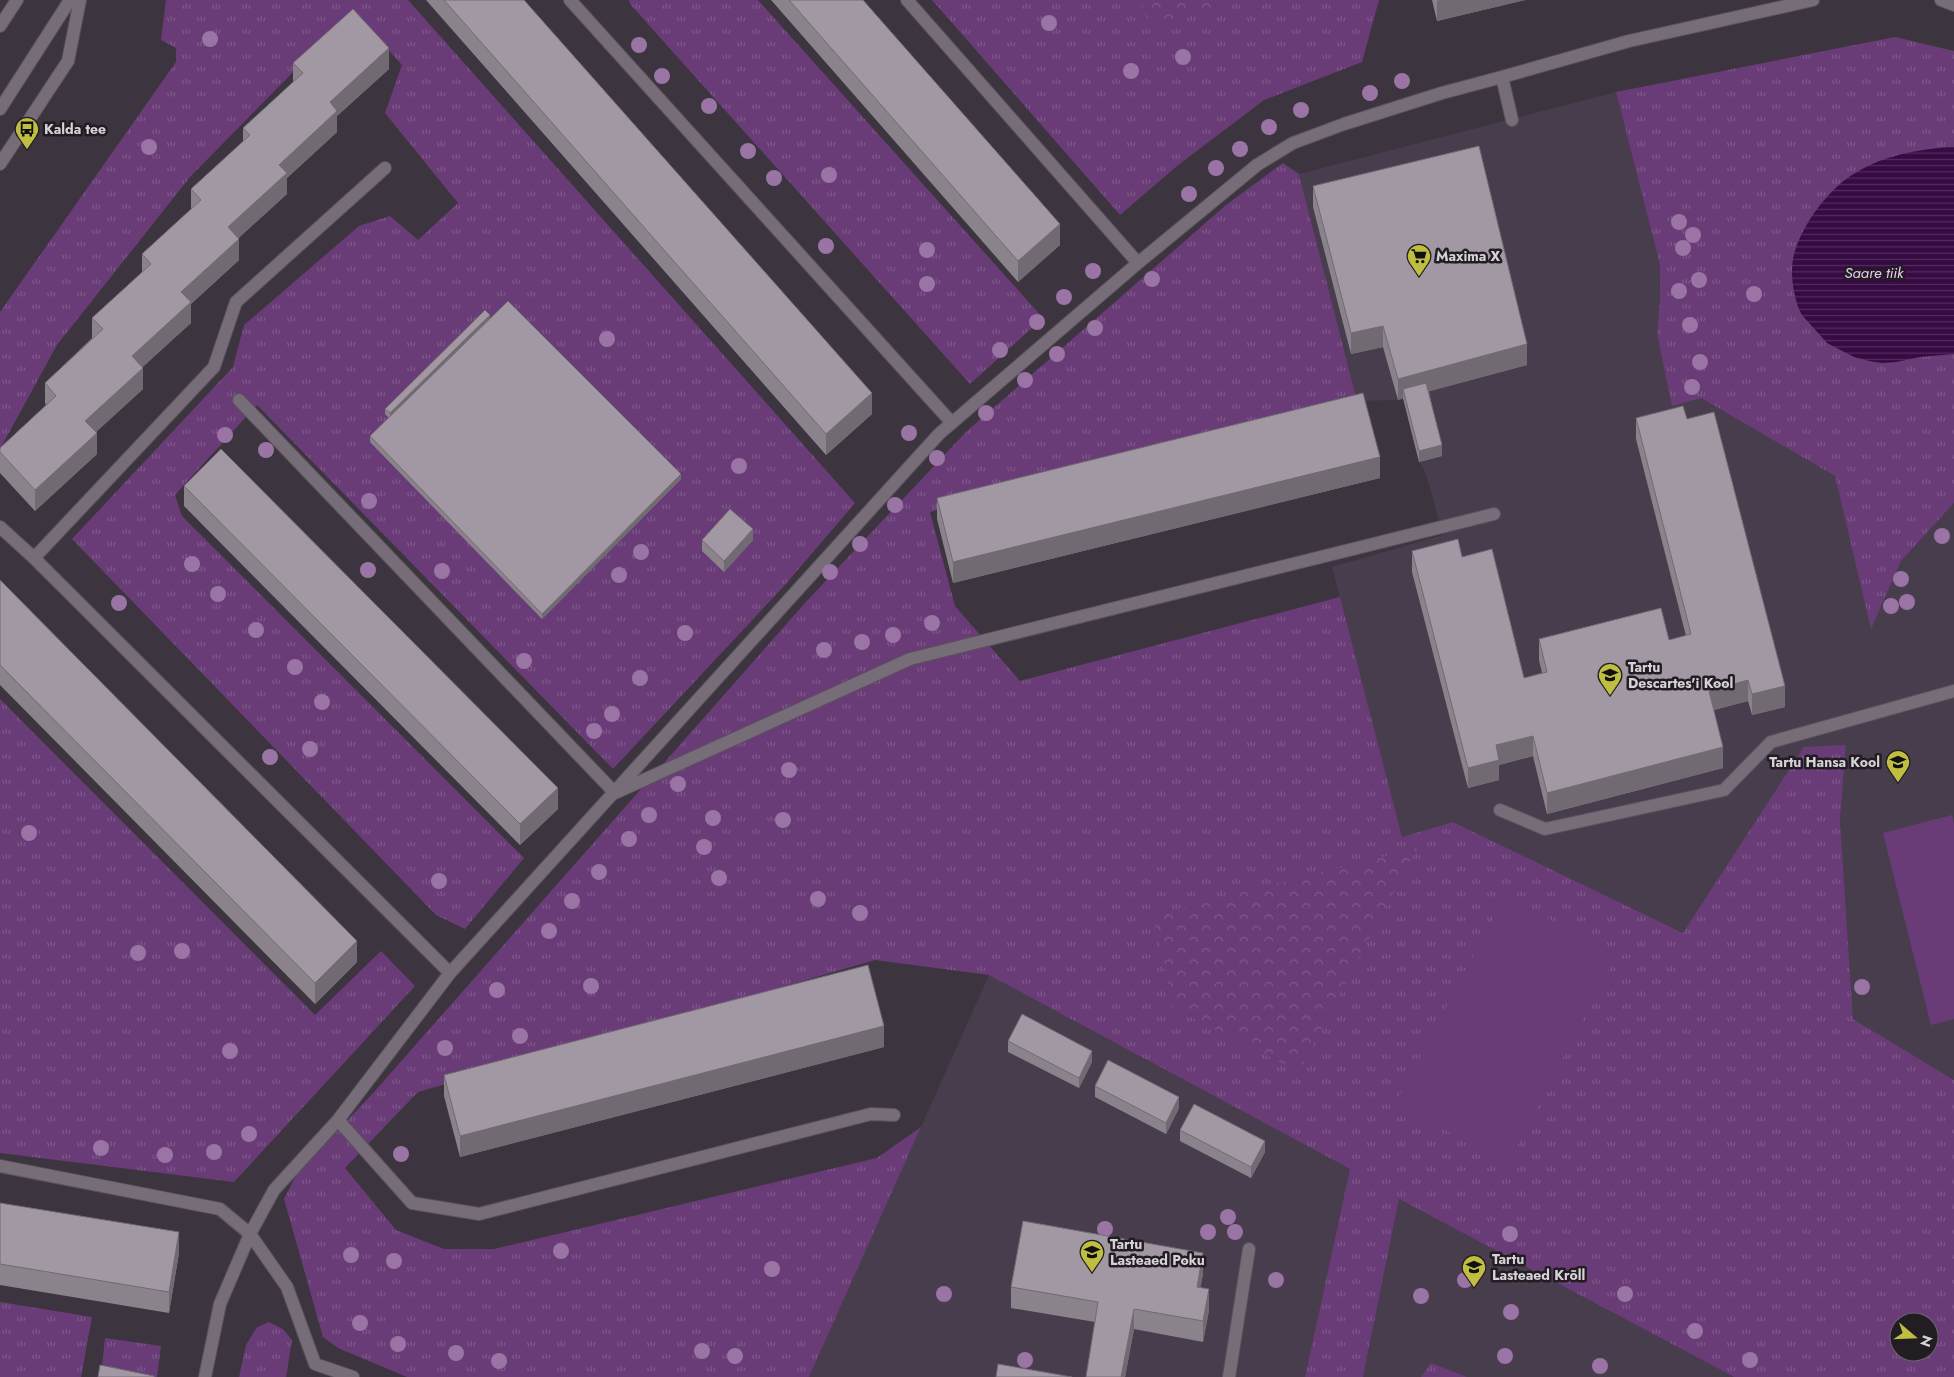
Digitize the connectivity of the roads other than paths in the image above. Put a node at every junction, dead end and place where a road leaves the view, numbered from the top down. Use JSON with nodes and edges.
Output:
{"nodes":[{"id":1,"x":17,"y":0,"type":"edge"},
{"id":2,"x":70,"y":0,"type":"edge"},
{"id":3,"x":80,"y":0,"type":"edge"},
{"id":4,"x":570,"y":0,"type":"edge"},
{"id":5,"x":906,"y":0,"type":"edge"},
{"id":6,"x":1813,"y":0,"type":"edge"},
{"id":7,"x":0,"y":26,"type":"edge"},
{"id":8,"x":1502,"y":78,"type":"junction"},
{"id":9,"x":0,"y":109,"type":"edge"},
{"id":10,"x":1512,"y":120,"type":"dead end"},
{"id":11,"x":0,"y":164,"type":"edge"},
{"id":12,"x":385,"y":168,"type":"dead end"},
{"id":13,"x":1138,"y":263,"type":"junction"},
{"id":14,"x":239,"y":400,"type":"dead end"},
{"id":15,"x":952,"y":423,"type":"junction"},
{"id":16,"x":1494,"y":514,"type":"dead end"},
{"id":17,"x":0,"y":527,"type":"edge"},
{"id":18,"x":34,"y":558,"type":"junction"},
{"id":19,"x":1954,"y":691,"type":"edge"},
{"id":20,"x":615,"y":793,"type":"junction"},
{"id":21,"x":1500,"y":810,"type":"dead end"},
{"id":22,"x":450,"y":973,"type":"junction"},
{"id":23,"x":894,"y":1115,"type":"dead end"},
{"id":24,"x":338,"y":1120,"type":"junction"},
{"id":25,"x":0,"y":1166,"type":"edge"},
{"id":26,"x":250,"y":1234,"type":"junction"},
{"id":27,"x":1249,"y":1249,"type":"dead end"},
{"id":28,"x":205,"y":1377,"type":"edge"},
{"id":29,"x":353,"y":1377,"type":"edge"},
{"id":30,"x":1229,"y":1377,"type":"edge"}],
"edges":[{"from":1,"to":7,"type":"street"},
{"from":2,"to":9,"type":"street"},
{"from":3,"to":11,"type":"street"},
{"from":4,"to":15,"type":"street"},
{"from":5,"to":13,"type":"street"},
{"from":6,"to":8,"type":"street"},
{"from":8,"to":10,"type":"street"},
{"from":8,"to":13,"type":"street"},
{"from":12,"to":18,"type":"street"},
{"from":13,"to":15,"type":"street"},
{"from":14,"to":20,"type":"street"},
{"from":15,"to":20,"type":"street"},
{"from":16,"to":20,"type":"street"},
{"from":17,"to":18,"type":"street"},
{"from":18,"to":22,"type":"street"},
{"from":19,"to":21,"type":"street"},
{"from":20,"to":22,"type":"street"},
{"from":22,"to":24,"type":"street"},
{"from":23,"to":24,"type":"street"},
{"from":24,"to":26,"type":"street"},
{"from":25,"to":26,"type":"street"},
{"from":26,"to":28,"type":"street"},
{"from":26,"to":29,"type":"street"},
{"from":27,"to":30,"type":"street"}]}
